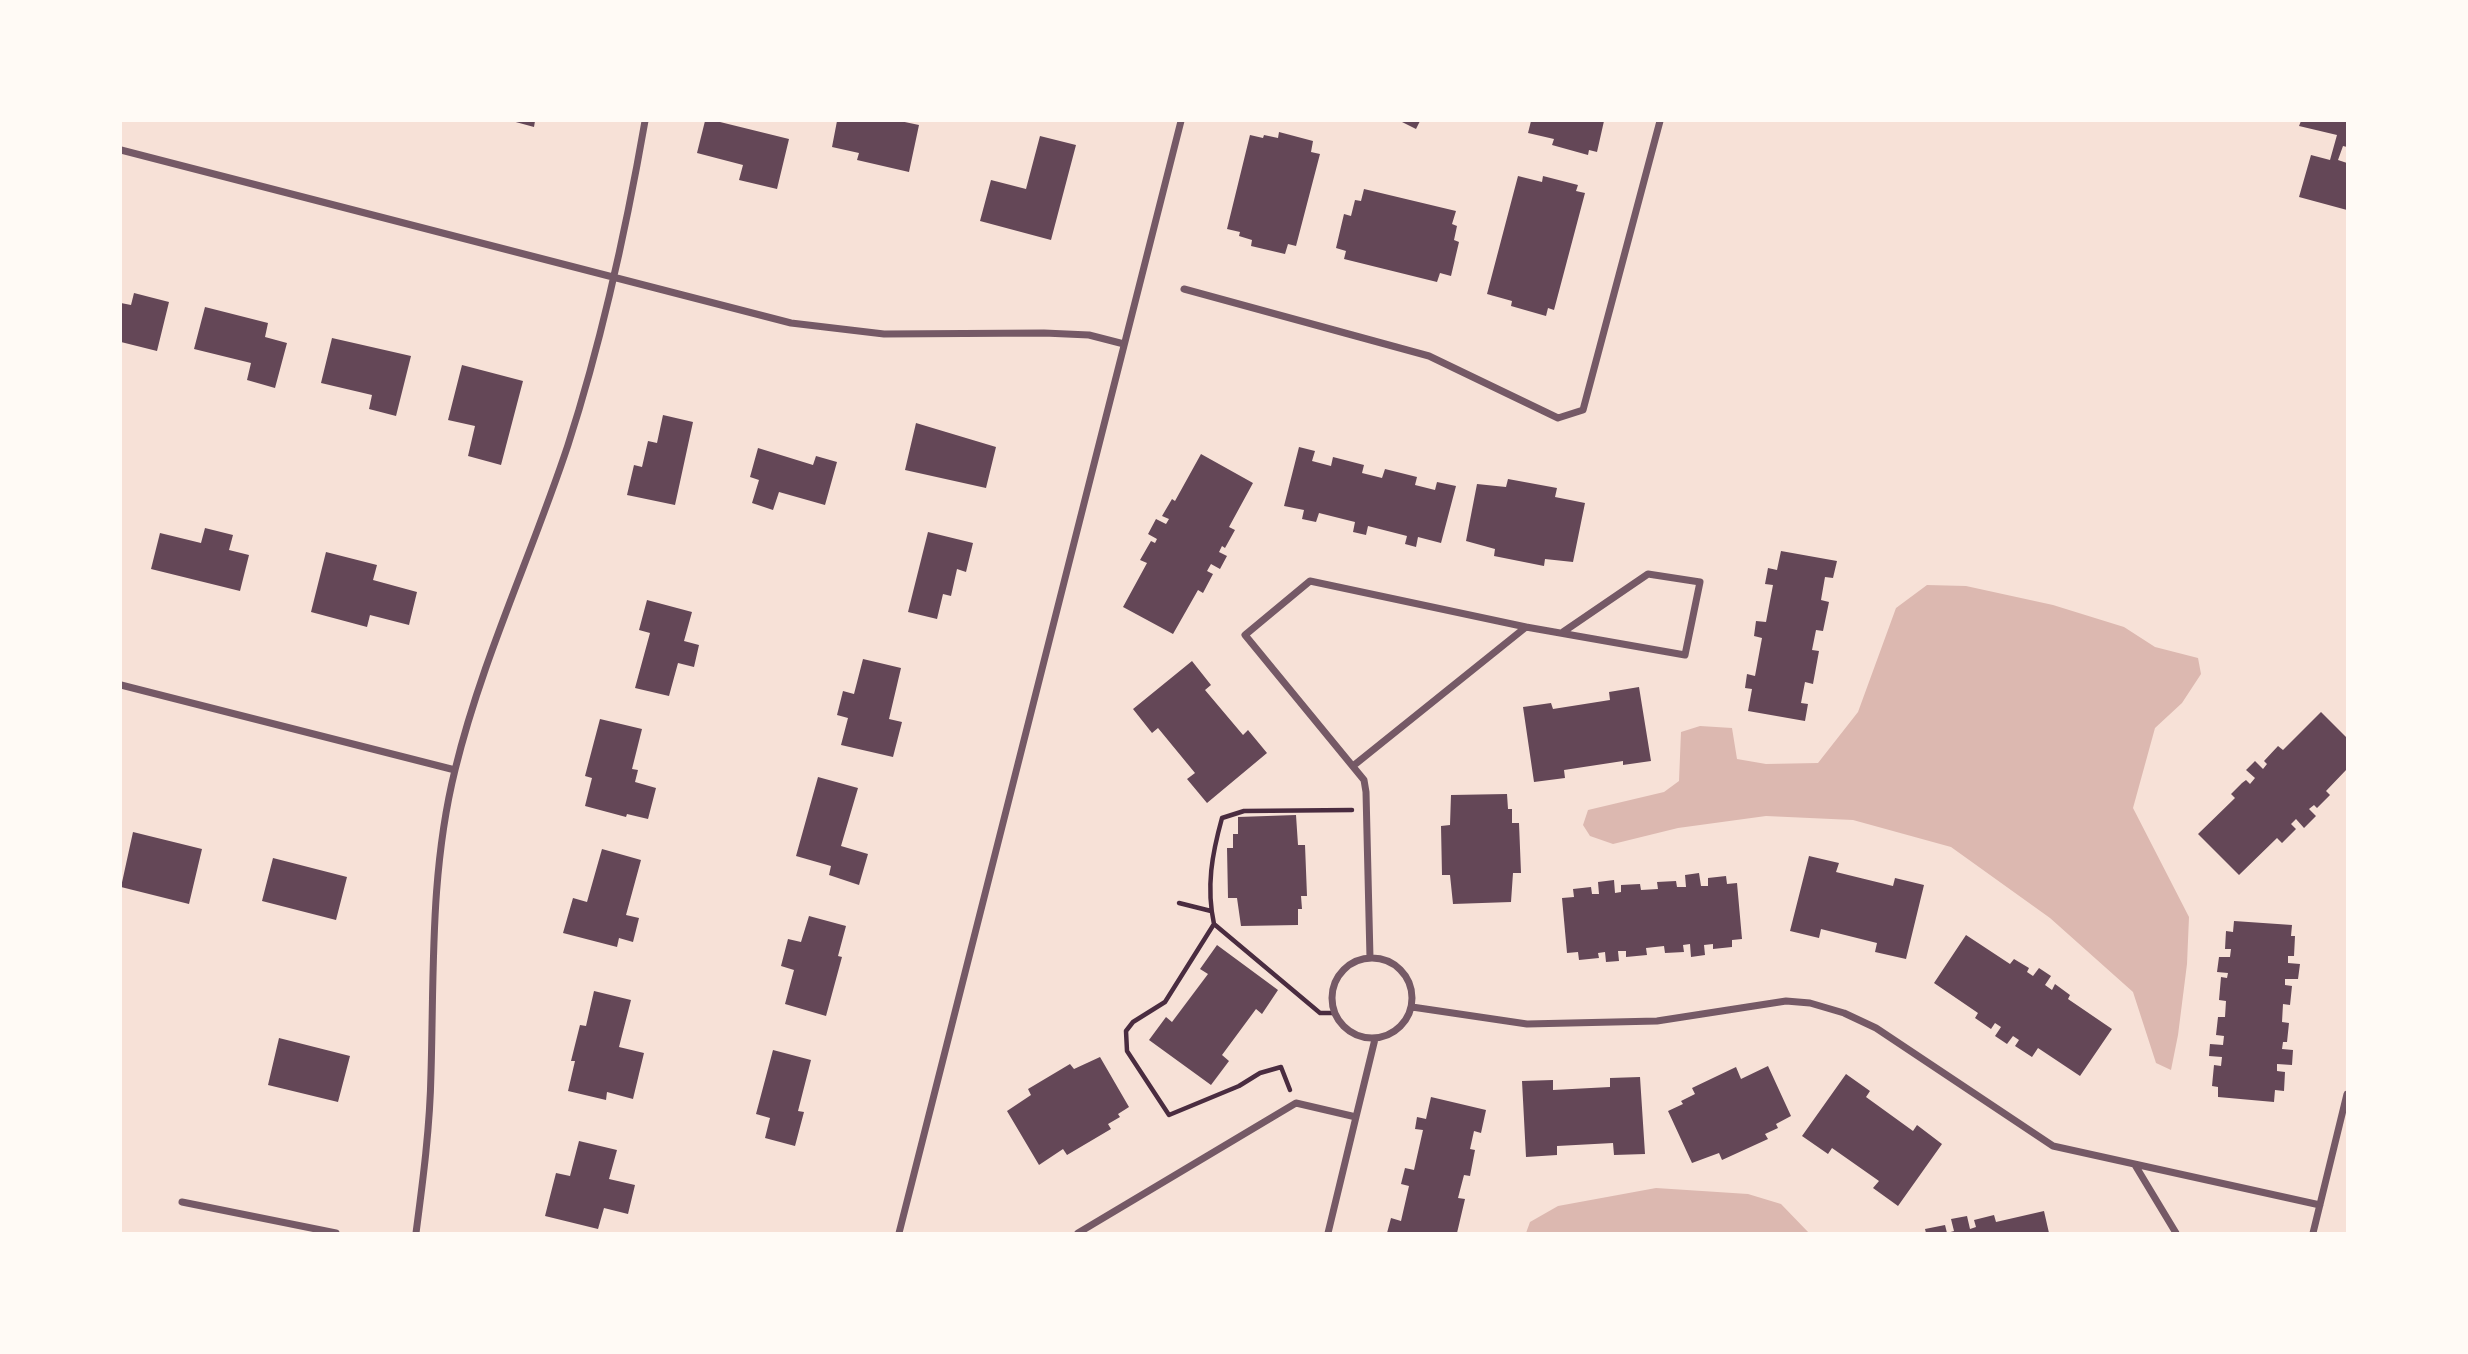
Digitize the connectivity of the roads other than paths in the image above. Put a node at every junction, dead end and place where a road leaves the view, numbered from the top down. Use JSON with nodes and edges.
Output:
{"nodes":[{"id":1,"x":645,"y":121,"type":"edge"},
{"id":2,"x":1181,"y":121,"type":"edge"},
{"id":3,"x":1660,"y":121,"type":"edge"},
{"id":4,"x":121,"y":150,"type":"edge"},
{"id":5,"x":613,"y":276,"type":"junction"},
{"id":6,"x":1185,"y":289,"type":"dead end"},
{"id":7,"x":1124,"y":344,"type":"junction"},
{"id":8,"x":1527,"y":627,"type":"junction"},
{"id":9,"x":1563,"y":632,"type":"junction"},
{"id":10,"x":121,"y":685,"type":"edge"},
{"id":11,"x":1353,"y":766,"type":"junction"},
{"id":12,"x":455,"y":770,"type":"junction"},
{"id":13,"x":1370,"y":958,"type":"junction"},
{"id":14,"x":1412,"y":1007,"type":"junction"},
{"id":15,"x":1375,"y":1039,"type":"junction"},
{"id":16,"x":2347,"y":1094,"type":"edge"},
{"id":17,"x":2345,"y":1111,"type":"edge"},
{"id":18,"x":1356,"y":1117,"type":"junction"},
{"id":19,"x":2135,"y":1165,"type":"junction"},
{"id":20,"x":182,"y":1202,"type":"dead end"},
{"id":21,"x":2320,"y":1205,"type":"junction"},
{"id":22,"x":336,"y":1233,"type":"edge"},
{"id":23,"x":416,"y":1233,"type":"edge"},
{"id":24,"x":899,"y":1233,"type":"edge"},
{"id":25,"x":1078,"y":1233,"type":"edge"},
{"id":26,"x":1328,"y":1233,"type":"edge"},
{"id":27,"x":2176,"y":1233,"type":"edge"},
{"id":28,"x":2313,"y":1233,"type":"edge"}],
"edges":[{"from":1,"to":5,"type":"street"},
{"from":2,"to":7,"type":"street"},
{"from":3,"to":6,"type":"street"},
{"from":4,"to":5,"type":"street"},
{"from":5,"to":7,"type":"street"},
{"from":5,"to":12,"type":"street"},
{"from":7,"to":24,"type":"street"},
{"from":8,"to":9,"type":"street"},
{"from":8,"to":11,"type":"street"},
{"from":8,"to":11,"type":"street"},
{"from":9,"to":9,"type":"street"},
{"from":10,"to":12,"type":"street"},
{"from":11,"to":13,"type":"street"},
{"from":12,"to":23,"type":"street"},
{"from":13,"to":14,"type":"street"},
{"from":13,"to":15,"type":"street"},
{"from":14,"to":15,"type":"street"},
{"from":14,"to":19,"type":"street"},
{"from":15,"to":18,"type":"street"},
{"from":16,"to":17,"type":"street"},
{"from":17,"to":21,"type":"street"},
{"from":18,"to":25,"type":"street"},
{"from":18,"to":26,"type":"street"},
{"from":19,"to":21,"type":"street"},
{"from":19,"to":27,"type":"street"},
{"from":20,"to":22,"type":"street"},
{"from":21,"to":28,"type":"street"}]}
